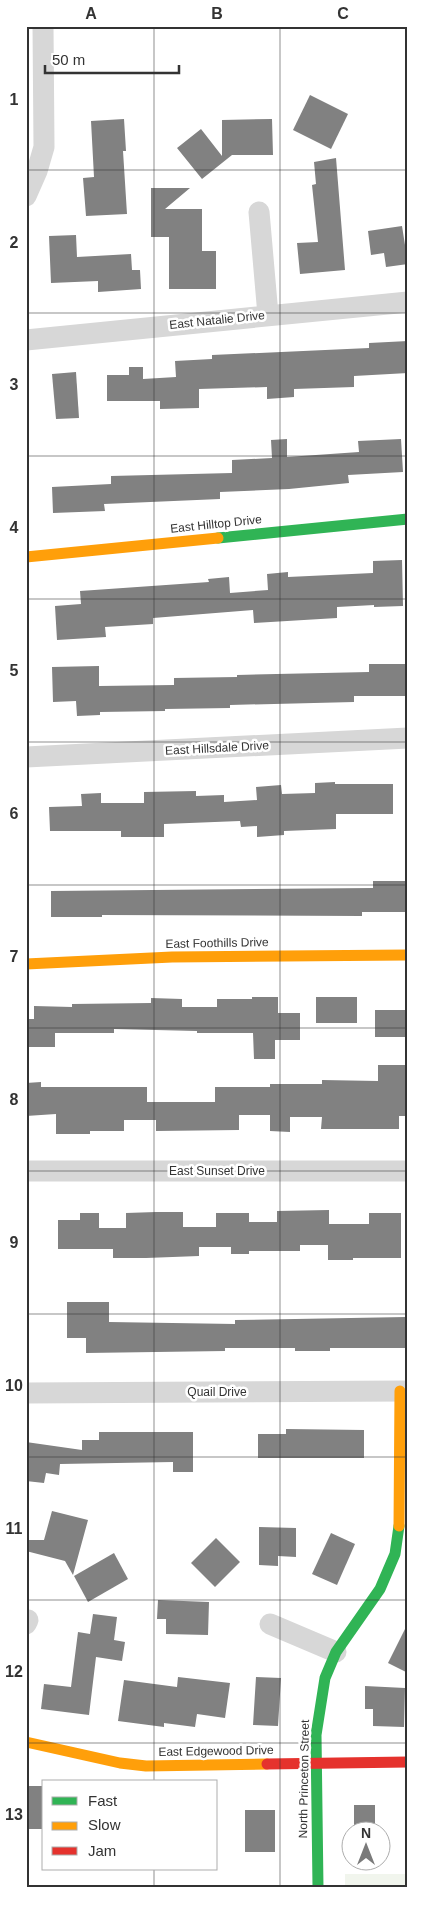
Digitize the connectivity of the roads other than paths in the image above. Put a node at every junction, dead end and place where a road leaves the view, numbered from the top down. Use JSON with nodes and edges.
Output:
{"nodes":[{"id":1,"x":43,"y":26,"type":"edge"},
{"id":2,"x":26,"y":196,"type":"edge"},
{"id":3,"x":259,"y":212,"type":"dead end"},
{"id":4,"x":408,"y":302,"type":"edge"},
{"id":5,"x":268,"y":315,"type":"junction"},
{"id":6,"x":26,"y":340,"type":"edge"},
{"id":7,"x":408,"y":519,"type":"edge"},
{"id":8,"x":26,"y":557,"type":"edge"},
{"id":9,"x":408,"y":738,"type":"edge"},
{"id":10,"x":26,"y":757,"type":"edge"},
{"id":11,"x":408,"y":955,"type":"edge"},
{"id":12,"x":26,"y":964,"type":"edge"},
{"id":13,"x":408,"y":1170,"type":"edge"},
{"id":14,"x":26,"y":1171,"type":"edge"},
{"id":15,"x":404,"y":1391,"type":"edge"},
{"id":16,"x":26,"y":1393,"type":"edge"},
{"id":17,"x":270,"y":1624,"type":"dead end"},
{"id":18,"x":336,"y":1652,"type":"junction"},
{"id":19,"x":26,"y":1742,"type":"edge"},
{"id":20,"x":408,"y":1762,"type":"edge"},
{"id":21,"x":316,"y":1764,"type":"junction"},
{"id":22,"x":318,"y":1887,"type":"edge"}],
"edges":[{"from":1,"to":2,"type":"street"},
{"from":3,"to":5,"type":"street"},
{"from":4,"to":5,"type":"street","name":"East Natalie Drive"},
{"from":5,"to":6,"type":"street","name":"East Natalie Drive"},
{"from":7,"to":8,"type":"street","name":"East Hilltop Drive"},
{"from":9,"to":10,"type":"street","name":"East Hillsdale Drive"},
{"from":11,"to":12,"type":"street","name":"East Foothills Drive"},
{"from":13,"to":14,"type":"street","name":"East Sunset Drive"},
{"from":15,"to":16,"type":"street","name":"Quail Drive"},
{"from":15,"to":18,"type":"street","name":"North Princeton Street"},
{"from":17,"to":18,"type":"street"},
{"from":18,"to":21,"type":"street","name":"North Princeton Street"},
{"from":19,"to":21,"type":"street","name":"East Edgewood Drive"},
{"from":20,"to":21,"type":"street","name":"East Edgewood Drive"},
{"from":21,"to":22,"type":"street","name":"North Princeton Street"}]}
